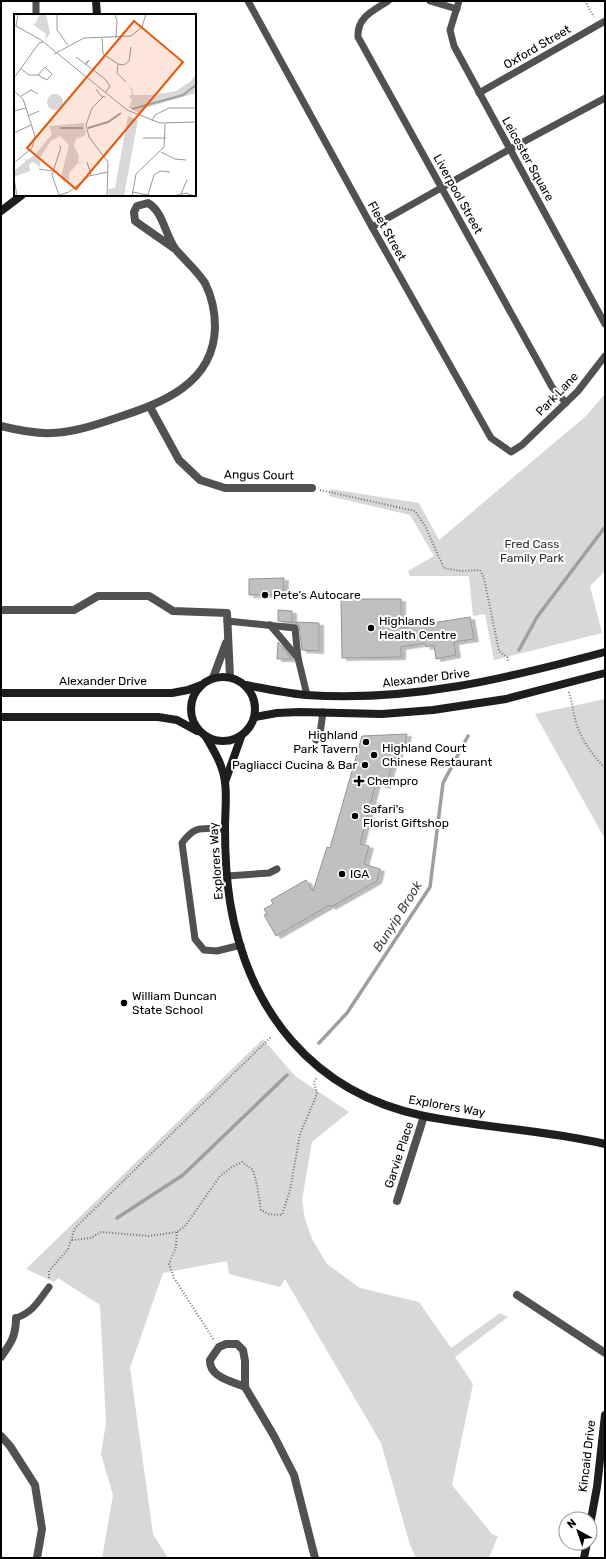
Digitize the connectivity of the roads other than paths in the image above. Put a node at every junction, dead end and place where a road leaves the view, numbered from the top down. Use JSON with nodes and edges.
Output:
{"nodes":[{"id":1,"x":36,"y":1,"type":"edge"},
{"id":2,"x":96,"y":1,"type":"edge"},
{"id":3,"x":248,"y":1,"type":"edge"},
{"id":4,"x":388,"y":1,"type":"edge"},
{"id":5,"x":430,"y":1,"type":"edge"},
{"id":6,"x":459,"y":1,"type":"edge"},
{"id":7,"x":457,"y":10,"type":"junction"},
{"id":8,"x":36,"y":14,"type":"edge"},
{"id":9,"x":97,"y":14,"type":"edge"},
{"id":10,"x":605,"y":20,"type":"edge"},
{"id":11,"x":479,"y":93,"type":"junction"},
{"id":12,"x":605,"y":98,"type":"edge"},
{"id":13,"x":510,"y":149,"type":"junction"},
{"id":14,"x":442,"y":188,"type":"junction"},
{"id":15,"x":21,"y":196,"type":"edge"},
{"id":16,"x":1,"y":212,"type":"edge"},
{"id":17,"x":372,"y":227,"type":"junction"},
{"id":18,"x":175,"y":249,"type":"junction"},
{"id":19,"x":605,"y":324,"type":"edge"},
{"id":20,"x":605,"y":356,"type":"edge"},
{"id":21,"x":566,"y":403,"type":"junction"},
{"id":22,"x":150,"y":407,"type":"junction"},
{"id":23,"x":1,"y":426,"type":"edge"},
{"id":24,"x":522,"y":445,"type":"joint"},
{"id":25,"x":312,"y":488,"type":"road end"},
{"id":26,"x":1,"y":610,"type":"edge"},
{"id":27,"x":227,"y":621,"type":"junction"},
{"id":28,"x":270,"y":625,"type":"junction"},
{"id":29,"x":228,"y":638,"type":"junction"},
{"id":30,"x":605,"y":652,"type":"edge"},
{"id":31,"x":298,"y":658,"type":"junction"},
{"id":32,"x":605,"y":673,"type":"edge"},
{"id":33,"x":230,"y":677,"type":"junction"},
{"id":34,"x":213,"y":678,"type":"junction"},
{"id":35,"x":204,"y":683,"type":"junction"},
{"id":36,"x":246,"y":685,"type":"junction"},
{"id":37,"x":1,"y":693,"type":"edge"},
{"id":38,"x":307,"y":695,"type":"junction"},
{"id":39,"x":323,"y":712,"type":"junction"},
{"id":40,"x":1,"y":717,"type":"edge"},
{"id":41,"x":255,"y":717,"type":"junction"},
{"id":42,"x":198,"y":731,"type":"junction"},
{"id":43,"x":206,"y":737,"type":"junction"},
{"id":44,"x":241,"y":737,"type":"junction"},
{"id":45,"x":316,"y":740,"type":"dead end"},
{"id":46,"x":225,"y":782,"type":"junction"},
{"id":47,"x":225,"y":829,"type":"junction"},
{"id":48,"x":278,"y":869,"type":"dead end"},
{"id":49,"x":227,"y":876,"type":"junction"},
{"id":50,"x":241,"y":945,"type":"junction"},
{"id":51,"x":424,"y":1116,"type":"junction"},
{"id":52,"x":605,"y":1144,"type":"edge"},
{"id":53,"x":397,"y":1201,"type":"dead end"},
{"id":54,"x":49,"y":1287,"type":"road end"},
{"id":55,"x":517,"y":1295,"type":"dead end"},
{"id":56,"x":16,"y":1318,"type":"joint"},
{"id":57,"x":605,"y":1353,"type":"edge"},
{"id":58,"x":1,"y":1358,"type":"edge"},
{"id":59,"x":244,"y":1387,"type":"junction"},
{"id":60,"x":605,"y":1415,"type":"edge"},
{"id":61,"x":1,"y":1436,"type":"edge"},
{"id":62,"x":593,"y":1511,"type":"edge"},
{"id":63,"x":37,"y":1558,"type":"edge"},
{"id":64,"x":315,"y":1558,"type":"edge"}],
"edges":[{"from":1,"to":8,"type":"lane"},
{"from":2,"to":9,"type":"main road"},
{"from":3,"to":17,"type":"lane","name":"Fleet Street"},
{"from":4,"to":14,"type":"lane","name":"Liverpool Street"},
{"from":5,"to":7,"type":"lane"},
{"from":6,"to":7,"type":"lane","name":"Leicester Square"},
{"from":7,"to":11,"type":"lane","name":"Leicester Square"},
{"from":10,"to":11,"type":"lane","name":"Oxford Street"},
{"from":11,"to":13,"type":"lane","name":"Leicester Square"},
{"from":12,"to":13,"type":"lane"},
{"from":13,"to":14,"type":"lane"},
{"from":13,"to":19,"type":"lane","name":"Leicester Square"},
{"from":14,"to":17,"type":"lane"},
{"from":14,"to":21,"type":"lane","name":"Liverpool Street"},
{"from":15,"to":16,"type":"main road"},
{"from":17,"to":24,"type":"lane","name":"Fleet Street"},
{"from":18,"to":18,"type":"street"},
{"from":18,"to":22,"type":"street"},
{"from":20,"to":21,"type":"lane","name":"Park Lane"},
{"from":21,"to":24,"type":"lane","name":"Park Lane"},
{"from":22,"to":23,"type":"street"},
{"from":22,"to":25,"type":"street","name":"Angus Court"},
{"from":26,"to":27,"type":"street"},
{"from":27,"to":28,"type":"lane"},
{"from":27,"to":29,"type":"street"},
{"from":28,"to":31,"type":"lane"},
{"from":28,"to":31,"type":"lane"},
{"from":29,"to":33,"type":"street"},
{"from":29,"to":34,"type":"street"},
{"from":30,"to":38,"type":"main road","name":"Alexander Drive"},
{"from":31,"to":38,"type":"lane"},
{"from":32,"to":39,"type":"main road"},
{"from":33,"to":34,"type":"main road"},
{"from":33,"to":36,"type":"main road"},
{"from":34,"to":35,"type":"main road"},
{"from":35,"to":37,"type":"main road","name":"Alexander Drive"},
{"from":35,"to":42,"type":"main road"},
{"from":36,"to":38,"type":"main road","name":"Alexander Drive"},
{"from":36,"to":41,"type":"main road"},
{"from":39,"to":41,"type":"main road"},
{"from":39,"to":45,"type":"lane"},
{"from":40,"to":42,"type":"main road"},
{"from":41,"to":44,"type":"main road"},
{"from":42,"to":43,"type":"main road"},
{"from":43,"to":44,"type":"main road"},
{"from":43,"to":46,"type":"main road","name":"Explorers Way"},
{"from":44,"to":46,"type":"main road","name":"Explorers Way"},
{"from":46,"to":47,"type":"main road","name":"Explorers Way"},
{"from":47,"to":49,"type":"main road","name":"Explorers Way"},
{"from":47,"to":50,"type":"lane"},
{"from":48,"to":49,"type":"lane"},
{"from":49,"to":50,"type":"main road","name":"Explorers Way"},
{"from":50,"to":51,"type":"main road","name":"Explorers Way"},
{"from":51,"to":52,"type":"main road","name":"Explorers Way"},
{"from":51,"to":53,"type":"street","name":"Garvie Place"},
{"from":54,"to":56,"type":"lane"},
{"from":55,"to":57,"type":"street"},
{"from":56,"to":58,"type":"street"},
{"from":59,"to":59,"type":"street"},
{"from":59,"to":64,"type":"street"},
{"from":60,"to":62,"type":"main road","name":"Kincaid Drive"},
{"from":61,"to":63,"type":"street"}]}
